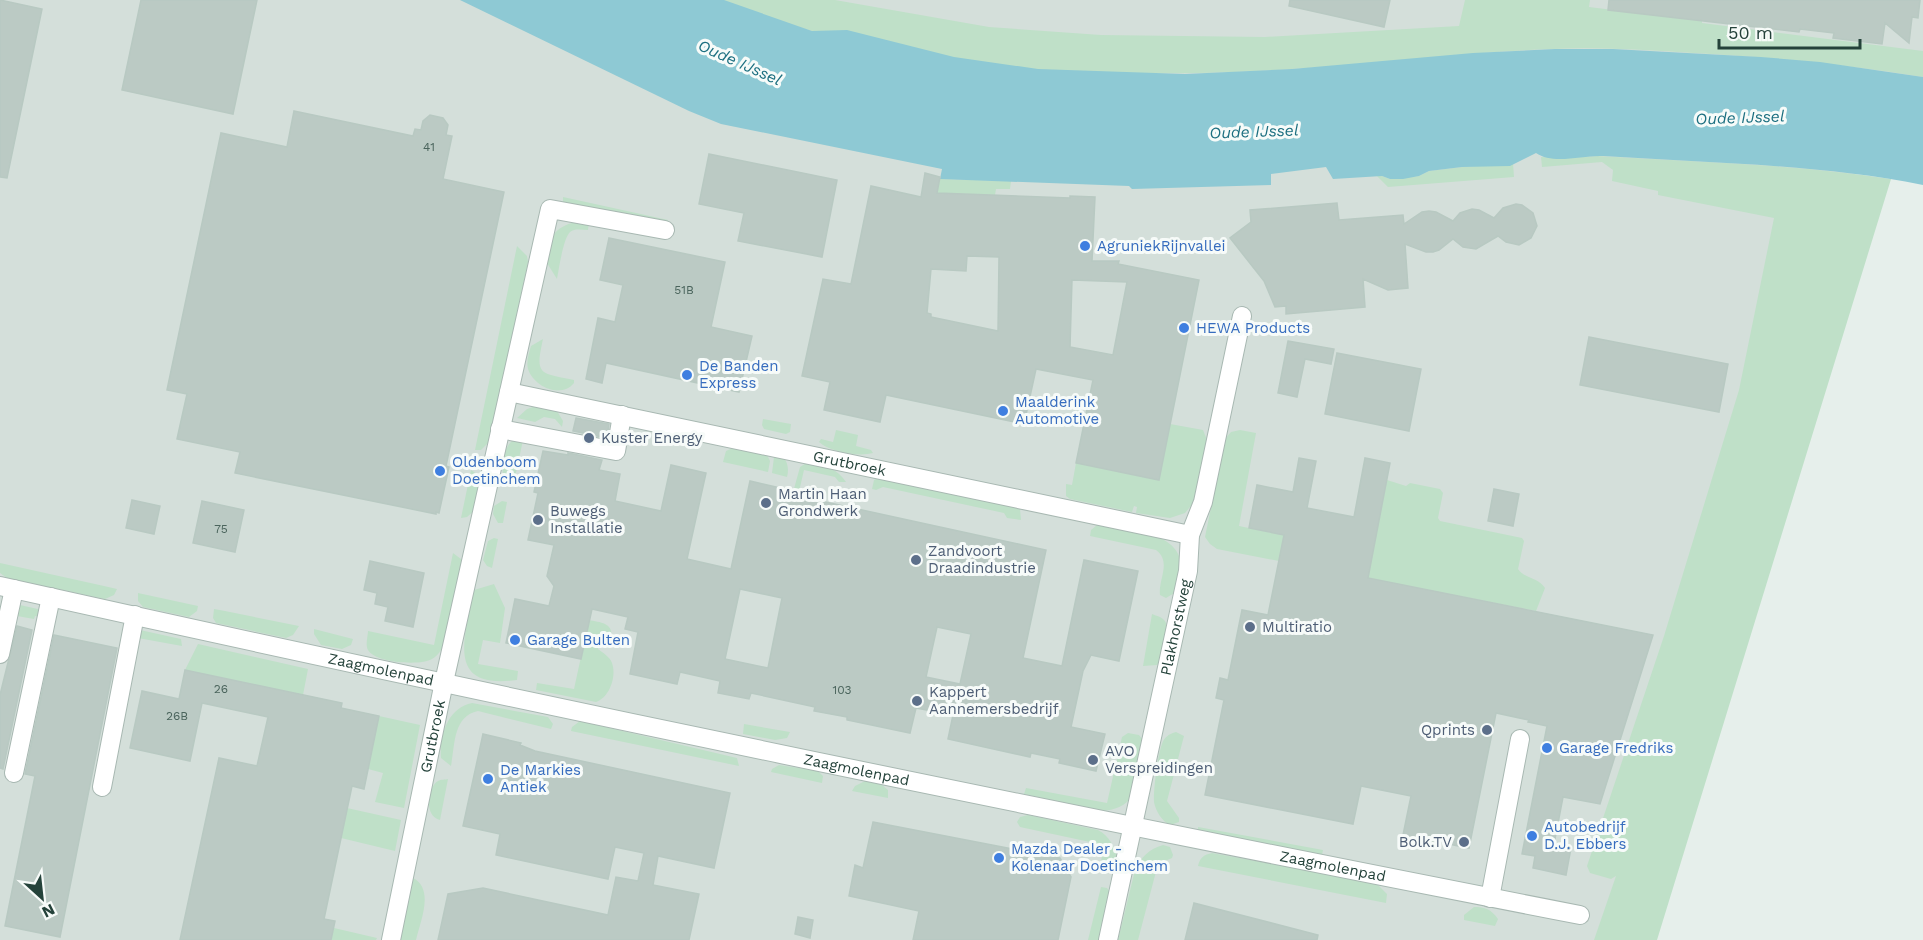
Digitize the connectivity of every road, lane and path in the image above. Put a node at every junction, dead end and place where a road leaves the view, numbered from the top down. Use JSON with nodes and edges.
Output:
{"nodes":[{"id":1,"x":665,"y":230,"type":"dead end"},
{"id":2,"x":1242,"y":316,"type":"dead end"},
{"id":3,"x":509,"y":392,"type":"junction"},
{"id":4,"x":622,"y":415,"type":"junction"},
{"id":5,"x":500,"y":429,"type":"junction"},
{"id":6,"x":1190,"y":535,"type":"junction"},
{"id":7,"x":7,"y":588,"type":"edge"},
{"id":8,"x":51,"y":597,"type":"junction"},
{"id":9,"x":135,"y":615,"type":"junction"},
{"id":10,"x":0,"y":654,"type":"edge"},
{"id":11,"x":444,"y":682,"type":"junction"},
{"id":12,"x":1520,"y":739,"type":"dead end"},
{"id":13,"x":14,"y":773,"type":"dead end"},
{"id":14,"x":102,"y":788,"type":"dead end"},
{"id":15,"x":1134,"y":827,"type":"junction"},
{"id":16,"x":1490,"y":898,"type":"junction"},
{"id":17,"x":1580,"y":915,"type":"dead end"},
{"id":18,"x":391,"y":940,"type":"edge"},
{"id":19,"x":1108,"y":940,"type":"edge"}],
"edges":[{"from":1,"to":3,"type":"street","name":"Grutbroek"},
{"from":2,"to":6,"type":"street","name":"Plakhorstweg"},
{"from":3,"to":4,"type":"street","name":"Grutbroek"},
{"from":3,"to":5,"type":"street","name":"Grutbroek"},
{"from":4,"to":5,"type":"street"},
{"from":4,"to":6,"type":"street","name":"Grutbroek"},
{"from":5,"to":11,"type":"street","name":"Grutbroek"},
{"from":6,"to":15,"type":"street","name":"Plakhorstweg"},
{"from":7,"to":8,"type":"street","name":"Zaagmolenpad"},
{"from":7,"to":10,"type":"street","name":"Zaagmolenpad"},
{"from":8,"to":9,"type":"street","name":"Zaagmolenpad"},
{"from":8,"to":13,"type":"street"},
{"from":9,"to":11,"type":"street","name":"Zaagmolenpad"},
{"from":9,"to":14,"type":"street"},
{"from":11,"to":15,"type":"street","name":"Zaagmolenpad"},
{"from":11,"to":18,"type":"street","name":"Grutbroek"},
{"from":12,"to":16,"type":"street"},
{"from":15,"to":16,"type":"street","name":"Zaagmolenpad"},
{"from":15,"to":19,"type":"street","name":"Plakhorstweg"},
{"from":16,"to":17,"type":"street","name":"Zaagmolenpad"}]}
